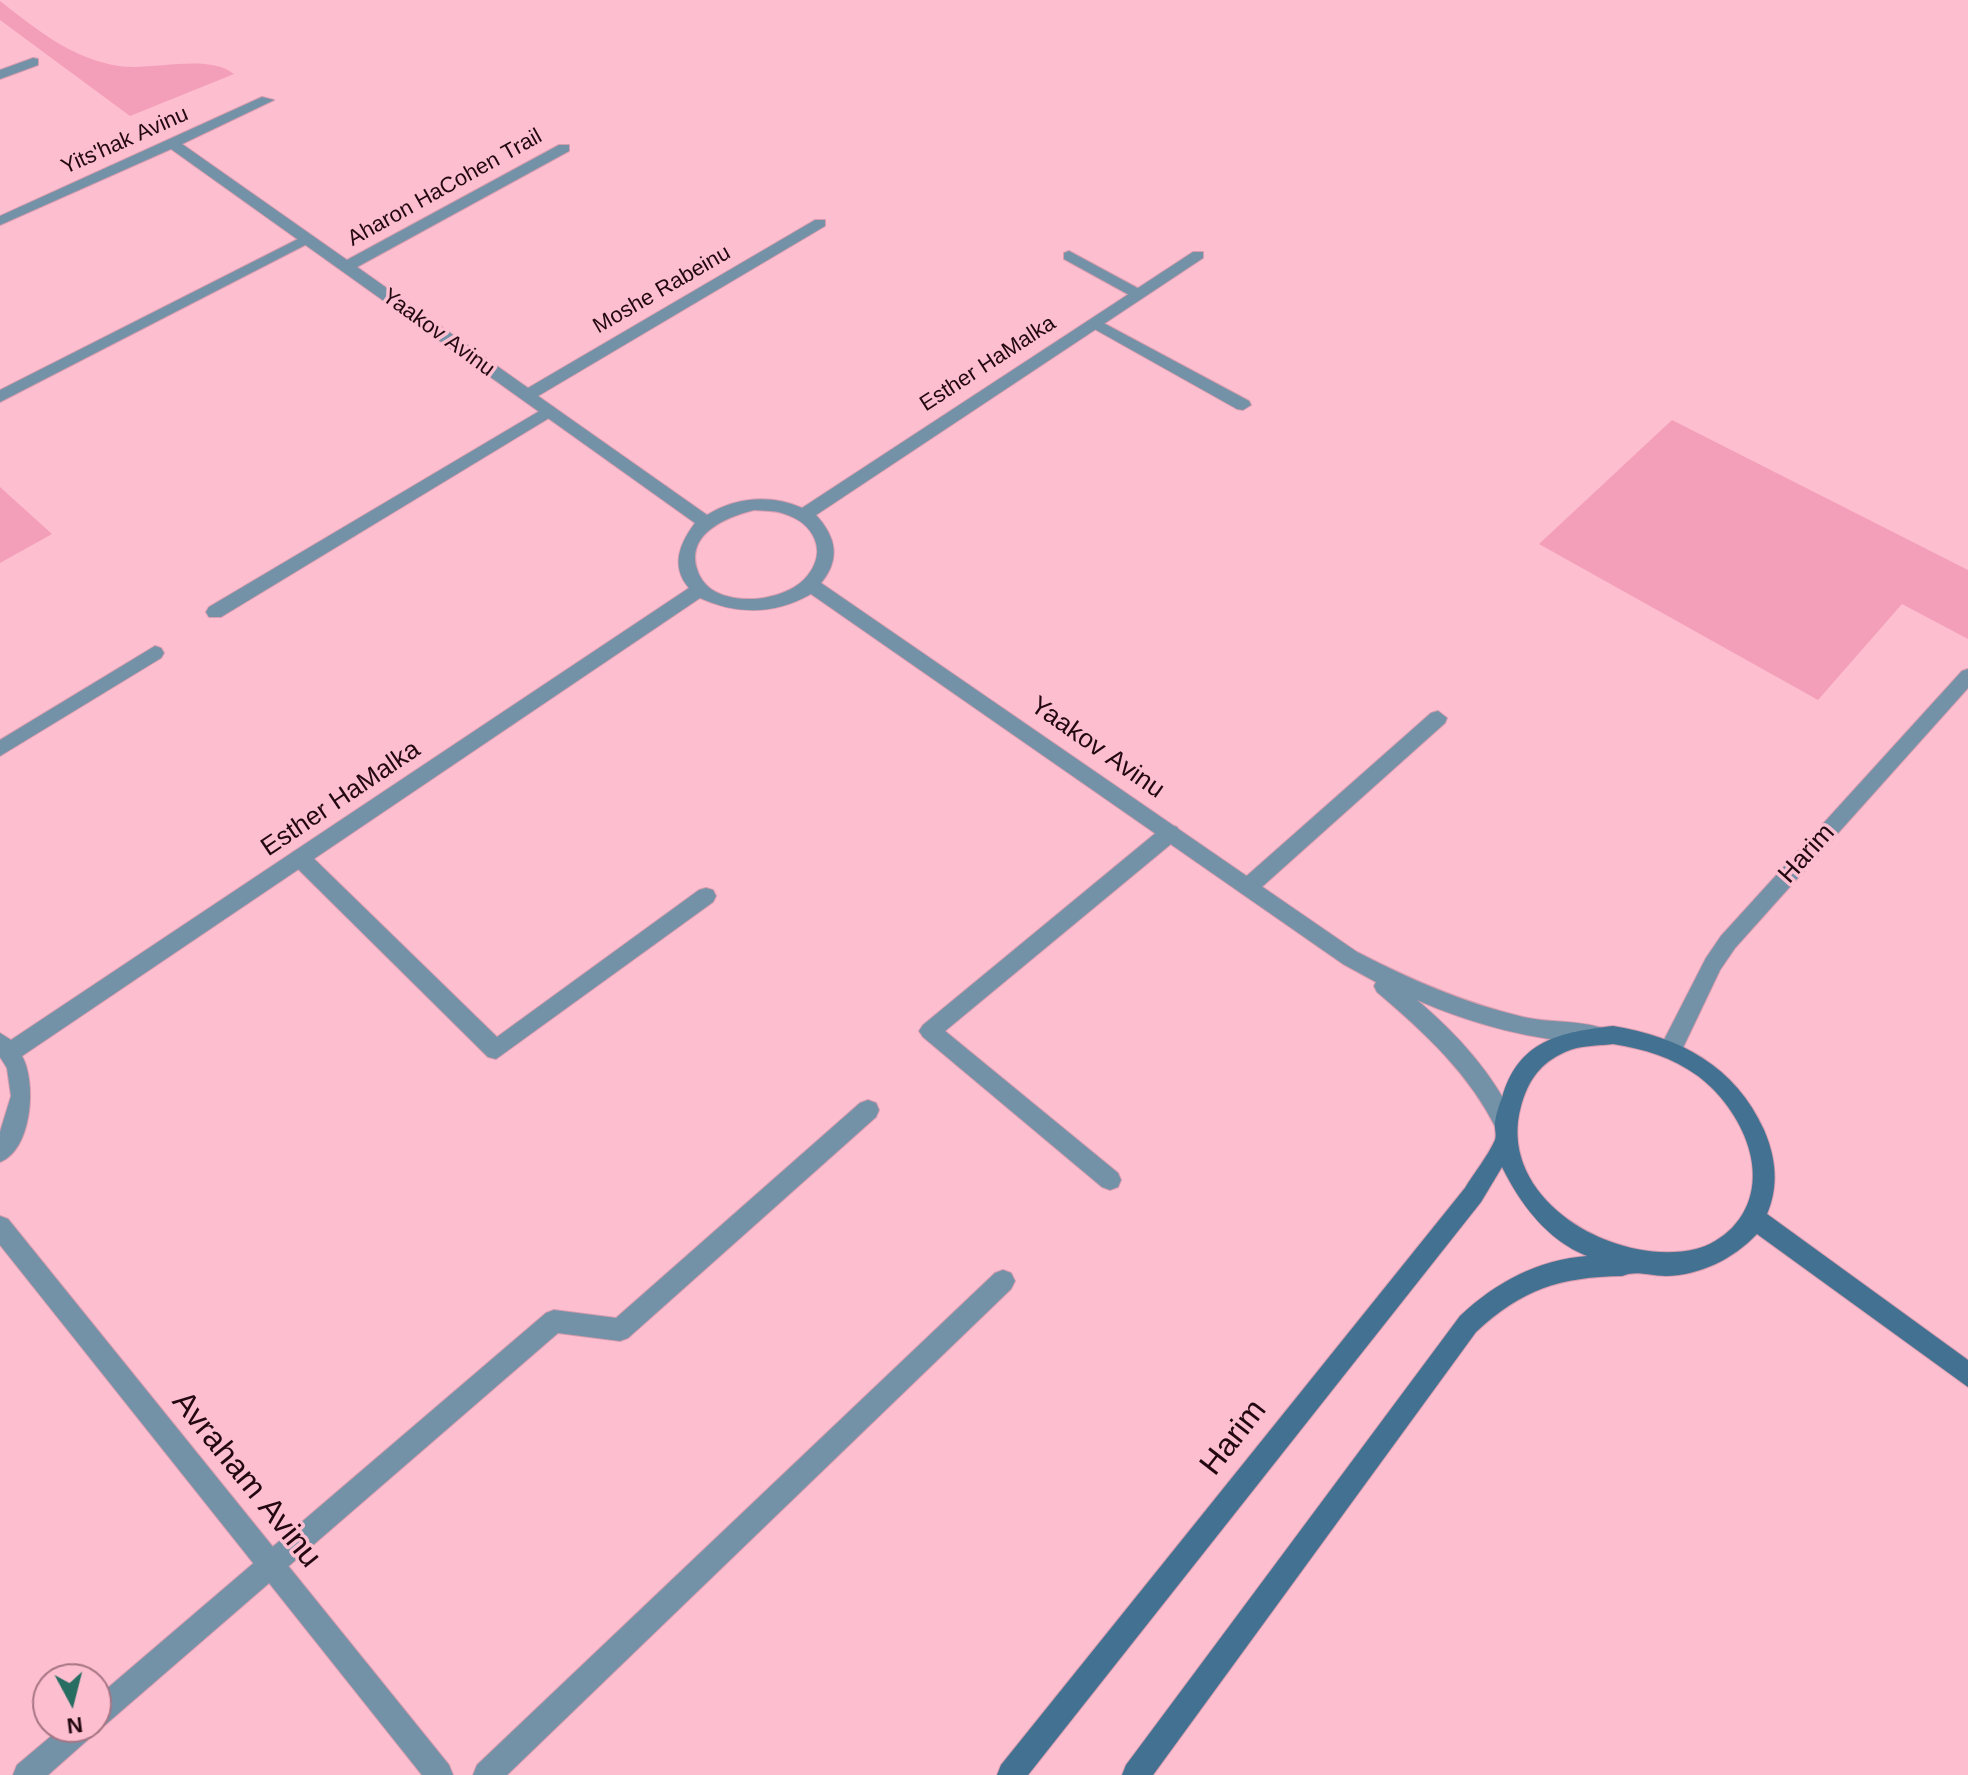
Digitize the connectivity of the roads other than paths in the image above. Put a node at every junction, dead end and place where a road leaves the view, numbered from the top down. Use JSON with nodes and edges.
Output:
{"nodes":[{"id":1,"x":33,"y":62,"type":"dead end"},
{"id":2,"x":0,"y":75,"type":"edge"},
{"id":3,"x":267,"y":100,"type":"dead end"},
{"id":4,"x":172,"y":143,"type":"junction"},
{"id":5,"x":564,"y":148,"type":"dead end"},
{"id":6,"x":0,"y":221,"type":"edge"},
{"id":7,"x":820,"y":223,"type":"dead end"},
{"id":8,"x":306,"y":239,"type":"junction"},
{"id":9,"x":1198,"y":255,"type":"dead end"},
{"id":10,"x":1069,"y":256,"type":"dead end"},
{"id":11,"x":346,"y":267,"type":"junction"},
{"id":12,"x":1138,"y":294,"type":"junction"},
{"id":13,"x":1094,"y":323,"type":"junction"},
{"id":14,"x":526,"y":396,"type":"junction"},
{"id":15,"x":0,"y":397,"type":"edge"},
{"id":16,"x":1243,"y":405,"type":"dead end"},
{"id":17,"x":548,"y":411,"type":"junction"},
{"id":18,"x":805,"y":514,"type":"junction"},
{"id":19,"x":705,"y":522,"type":"junction"},
{"id":20,"x":811,"y":585,"type":"junction"},
{"id":21,"x":700,"y":589,"type":"junction"},
{"id":22,"x":215,"y":612,"type":"dead end"},
{"id":23,"x":155,"y":653,"type":"dead end"},
{"id":24,"x":1968,"y":676,"type":"edge"},
{"id":25,"x":1438,"y":718,"type":"dead end"},
{"id":26,"x":0,"y":749,"type":"edge"},
{"id":27,"x":1170,"y":833,"type":"junction"},
{"id":28,"x":300,"y":858,"type":"junction"},
{"id":29,"x":1248,"y":887,"type":"junction"},
{"id":30,"x":706,"y":896,"type":"dead end"},
{"id":31,"x":1350,"y":958,"type":"junction"},
{"id":32,"x":1607,"y":1036,"type":"junction"},
{"id":33,"x":5,"y":1047,"type":"edge"},
{"id":34,"x":1671,"y":1049,"type":"junction"},
{"id":35,"x":868,"y":1110,"type":"dead end"},
{"id":36,"x":1506,"y":1132,"type":"junction"},
{"id":37,"x":0,"y":1152,"type":"edge"},
{"id":38,"x":1110,"y":1180,"type":"dead end"},
{"id":39,"x":1754,"y":1218,"type":"junction"},
{"id":40,"x":0,"y":1227,"type":"edge"},
{"id":41,"x":1657,"y":1266,"type":"junction"},
{"id":42,"x":1003,"y":1281,"type":"dead end"},
{"id":43,"x":1968,"y":1375,"type":"edge"},
{"id":44,"x":272,"y":1567,"type":"junction"},
{"id":45,"x":112,"y":1702,"type":"edge"},
{"id":46,"x":64,"y":1743,"type":"edge"},
{"id":47,"x":27,"y":1775,"type":"edge"},
{"id":48,"x":439,"y":1775,"type":"edge"},
{"id":49,"x":487,"y":1775,"type":"edge"},
{"id":50,"x":1011,"y":1775,"type":"edge"},
{"id":51,"x":1136,"y":1775,"type":"edge"}],
"edges":[{"from":1,"to":2,"type":"street"},
{"from":3,"to":4,"type":"street","name":"Yits'hak Avinu"},
{"from":4,"to":6,"type":"street","name":"Yits'hak Avinu"},
{"from":4,"to":8,"type":"street","name":"Yaakov Avinu"},
{"from":5,"to":11,"type":"street","name":"Aharon HaCohen Trail"},
{"from":7,"to":14,"type":"street","name":"Moshe Rabeinu"},
{"from":8,"to":11,"type":"street","name":"Yaakov Avinu"},
{"from":8,"to":15,"type":"street"},
{"from":9,"to":12,"type":"street","name":"Esther HaMalka"},
{"from":10,"to":12,"type":"street"},
{"from":11,"to":14,"type":"street","name":"Yaakov Avinu"},
{"from":12,"to":13,"type":"street","name":"Esther HaMalka"},
{"from":13,"to":16,"type":"street"},
{"from":13,"to":18,"type":"street","name":"Esther HaMalka"},
{"from":14,"to":17,"type":"street","name":"Yaakov Avinu"},
{"from":17,"to":19,"type":"street","name":"Yaakov Avinu"},
{"from":17,"to":22,"type":"street"},
{"from":18,"to":19,"type":"street"},
{"from":18,"to":20,"type":"street"},
{"from":19,"to":21,"type":"street"},
{"from":20,"to":21,"type":"street"},
{"from":20,"to":27,"type":"street","name":"Yaakov Avinu"},
{"from":21,"to":28,"type":"street","name":"Esther HaMalka"},
{"from":23,"to":26,"type":"street"},
{"from":24,"to":34,"type":"street","name":"Harim"},
{"from":25,"to":29,"type":"street"},
{"from":27,"to":29,"type":"street","name":"Yaakov Avinu"},
{"from":27,"to":38,"type":"street"},
{"from":28,"to":30,"type":"street"},
{"from":28,"to":33,"type":"street","name":"Esther HaMalka"},
{"from":29,"to":31,"type":"street","name":"Yaakov Avinu"},
{"from":31,"to":32,"type":"street","name":"Yaakov Avinu"},
{"from":31,"to":36,"type":"street","name":"Yaakov Avinu"},
{"from":32,"to":34,"type":"street"},
{"from":32,"to":36,"type":"street"},
{"from":33,"to":37,"type":"street"},
{"from":34,"to":39,"type":"street"},
{"from":35,"to":44,"type":"street"},
{"from":36,"to":41,"type":"street"},
{"from":36,"to":50,"type":"street","name":"Harim"},
{"from":39,"to":41,"type":"street"},
{"from":39,"to":43,"type":"street"},
{"from":40,"to":44,"type":"street","name":"Avraham Avinu"},
{"from":41,"to":51,"type":"street"},
{"from":42,"to":49,"type":"street"},
{"from":44,"to":45,"type":"street"},
{"from":44,"to":48,"type":"street","name":"Avraham Avinu"},
{"from":46,"to":47,"type":"street"}]}
